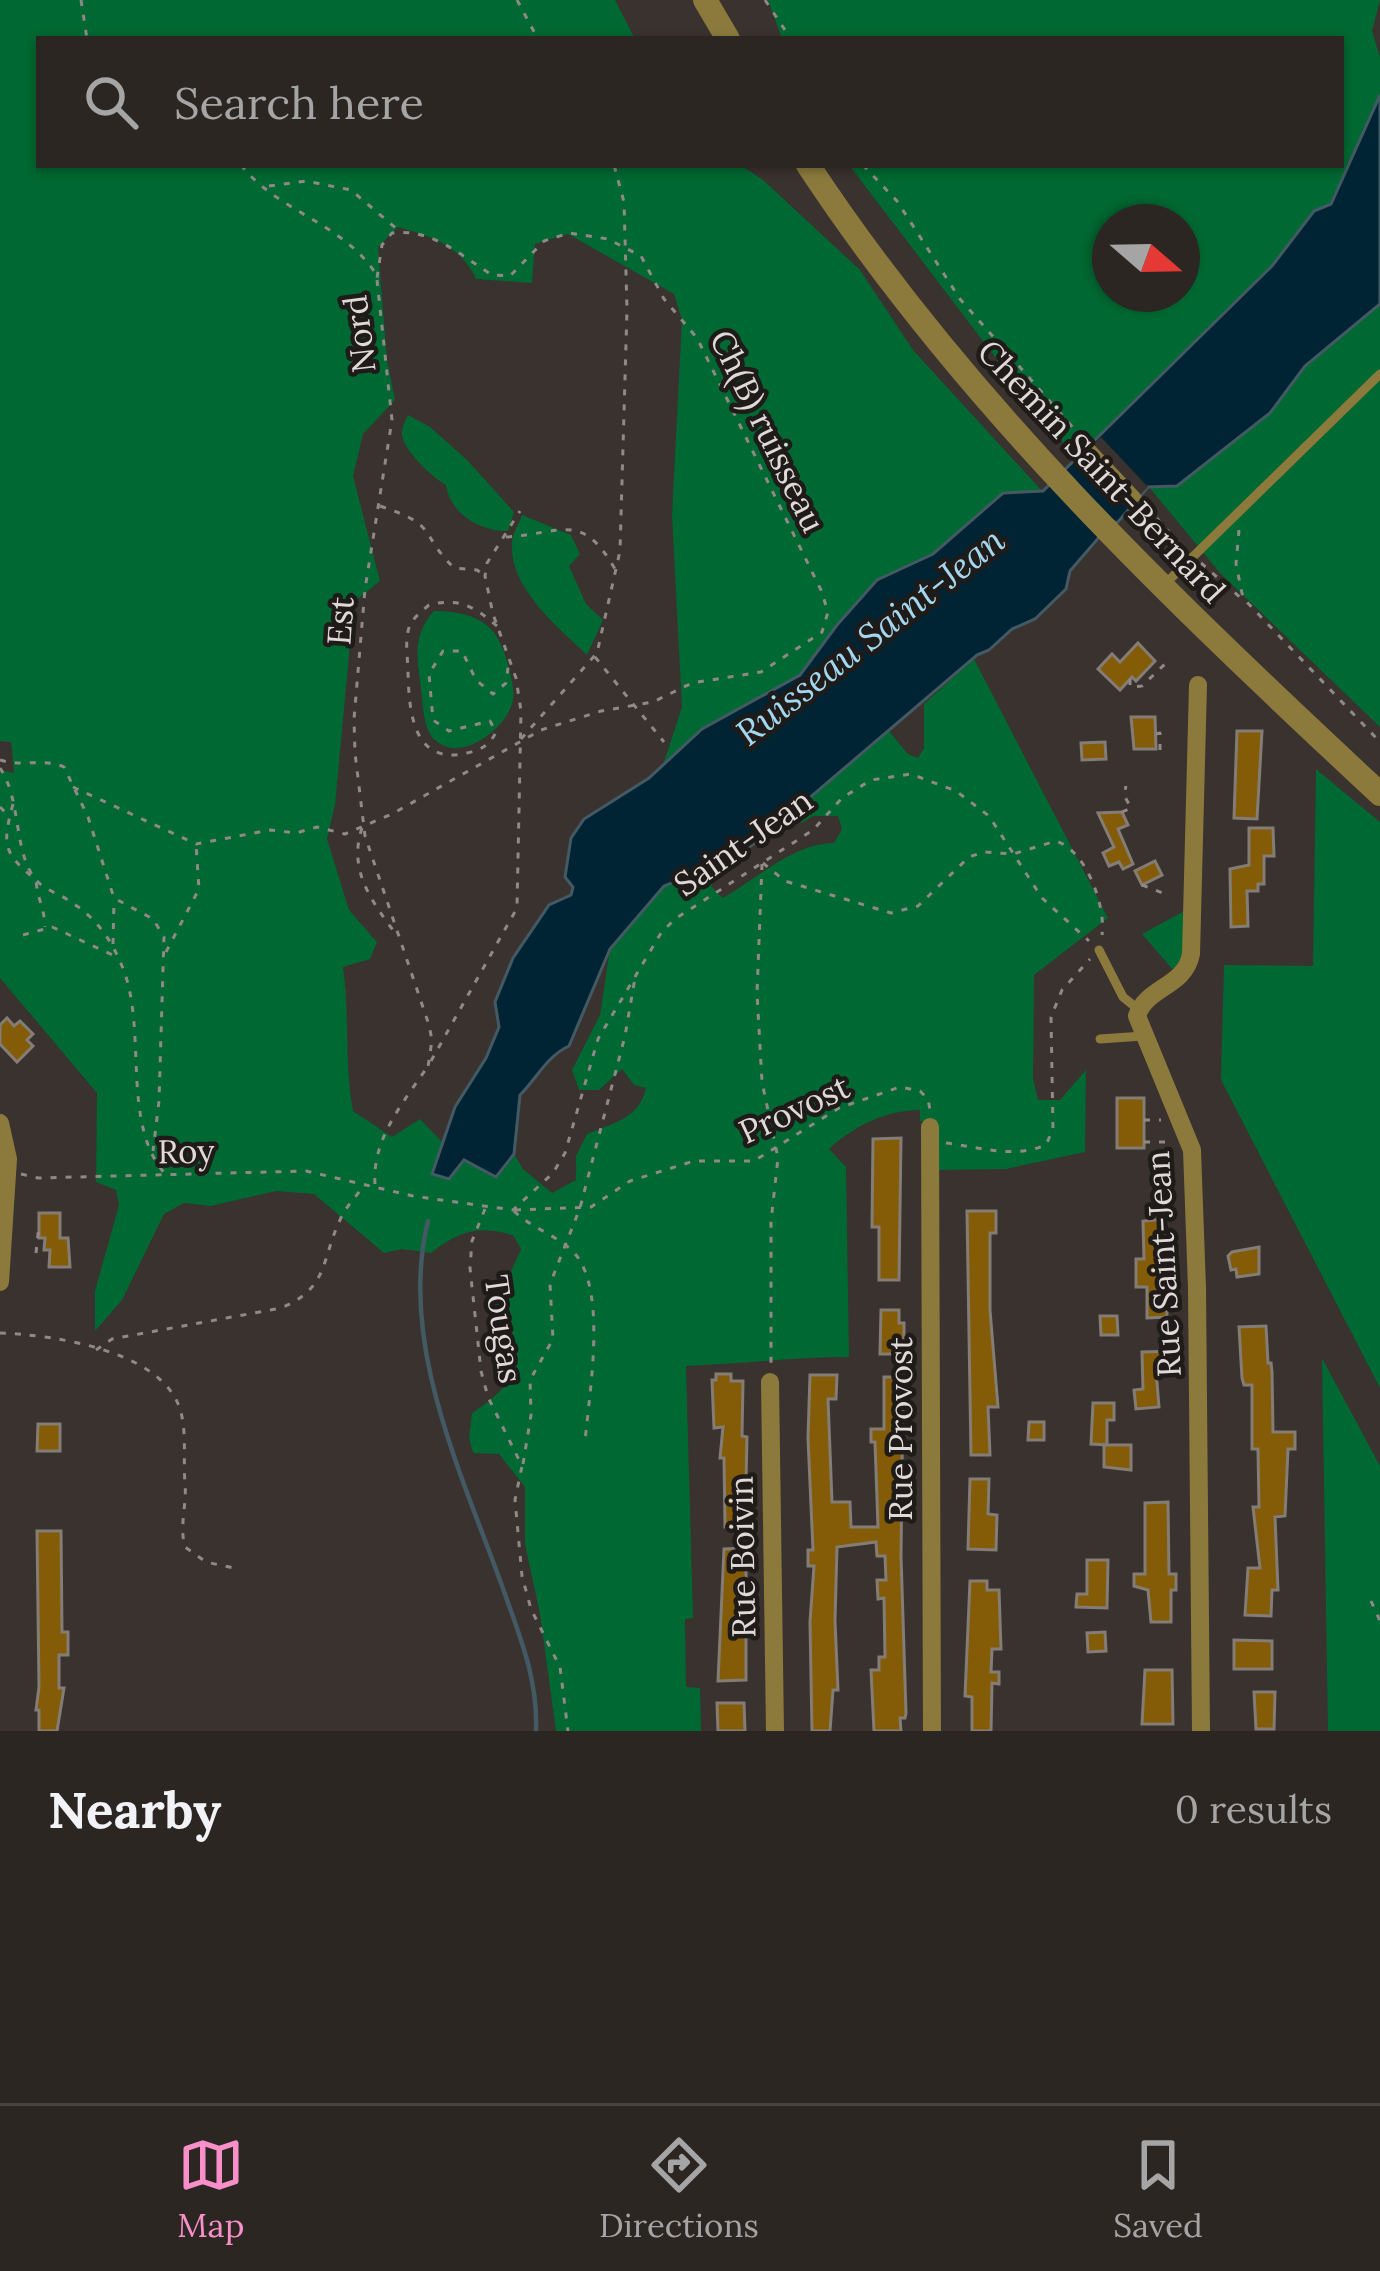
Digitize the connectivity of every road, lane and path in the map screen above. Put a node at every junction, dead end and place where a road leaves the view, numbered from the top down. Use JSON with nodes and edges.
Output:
{"nodes":[{"id":1,"x":81,"y":0,"type":"edge"},
{"id":2,"x":518,"y":0,"type":"edge"},
{"id":3,"x":706,"y":0,"type":"edge"},
{"id":4,"x":765,"y":0,"type":"edge"},
{"id":5,"x":85,"y":36,"type":"edge"},
{"id":6,"x":536,"y":36,"type":"edge"},
{"id":7,"x":726,"y":36,"type":"edge"},
{"id":8,"x":789,"y":36,"type":"edge"},
{"id":9,"x":244,"y":168,"type":"edge"},
{"id":10,"x":615,"y":168,"type":"edge"},
{"id":11,"x":810,"y":168,"type":"edge"},
{"id":12,"x":866,"y":168,"type":"edge"},
{"id":13,"x":264,"y":186,"type":"junction"},
{"id":14,"x":400,"y":231,"type":"junction"},
{"id":15,"x":622,"y":244,"type":"junction"},
{"id":16,"x":377,"y":278,"type":"junction"},
{"id":17,"x":1380,"y":374,"type":"edge"},
{"id":18,"x":392,"y":420,"type":"joint"},
{"id":19,"x":1090,"y":447,"type":"joint"},
{"id":20,"x":1138,"y":497,"type":"joint"},
{"id":21,"x":380,"y":506,"type":"junction"},
{"id":22,"x":520,"y":511,"type":"dead end"},
{"id":23,"x":1236,"y":513,"type":"junction"},
{"id":24,"x":505,"y":537,"type":"junction"},
{"id":25,"x":1191,"y":557,"type":"junction"},
{"id":26,"x":615,"y":571,"type":"junction"},
{"id":27,"x":485,"y":576,"type":"junction"},
{"id":28,"x":1161,"y":588,"type":"junction"},
{"id":29,"x":1250,"y":607,"type":"junction"},
{"id":30,"x":499,"y":627,"type":"junction"},
{"id":31,"x":595,"y":656,"type":"junction"},
{"id":32,"x":510,"y":658,"type":"junction"},
{"id":33,"x":1166,"y":663,"type":"dead end"},
{"id":34,"x":1130,"y":680,"type":"dead end"},
{"id":35,"x":1198,"y":685,"type":"dead end"},
{"id":36,"x":633,"y":706,"type":"junction"},
{"id":37,"x":1156,"y":734,"type":"dead end"},
{"id":38,"x":520,"y":741,"type":"junction"},
{"id":39,"x":664,"y":742,"type":"dead end"},
{"id":40,"x":1380,"y":742,"type":"edge"},
{"id":41,"x":1160,"y":754,"type":"dead end"},
{"id":42,"x":0,"y":760,"type":"edge"},
{"id":43,"x":0,"y":768,"type":"edge"},
{"id":44,"x":1126,"y":786,"type":"dead end"},
{"id":45,"x":73,"y":788,"type":"junction"},
{"id":46,"x":1380,"y":794,"type":"edge"},
{"id":47,"x":14,"y":796,"type":"junction"},
{"id":48,"x":0,"y":807,"type":"edge"},
{"id":49,"x":1122,"y":812,"type":"dead end"},
{"id":50,"x":10,"y":816,"type":"junction"},
{"id":51,"x":362,"y":826,"type":"junction"},
{"id":52,"x":0,"y":838,"type":"edge"},
{"id":53,"x":6,"y":842,"type":"junction"},
{"id":54,"x":196,"y":844,"type":"junction"},
{"id":55,"x":1013,"y":854,"type":"junction"},
{"id":56,"x":762,"y":862,"type":"junction"},
{"id":57,"x":36,"y":880,"type":"junction"},
{"id":58,"x":1142,"y":885,"type":"dead end"},
{"id":59,"x":1168,"y":895,"type":"dead end"},
{"id":60,"x":114,"y":898,"type":"junction"},
{"id":61,"x":45,"y":927,"type":"junction"},
{"id":62,"x":23,"y":935,"type":"dead end"},
{"id":63,"x":398,"y":936,"type":"junction"},
{"id":64,"x":112,"y":947,"type":"junction"},
{"id":65,"x":1099,"y":950,"type":"junction"},
{"id":66,"x":166,"y":954,"type":"junction"},
{"id":67,"x":118,"y":958,"type":"junction"},
{"id":68,"x":636,"y":976,"type":"junction"},
{"id":69,"x":1138,"y":1009,"type":"junction"},
{"id":70,"x":1143,"y":1036,"type":"junction"},
{"id":71,"x":1100,"y":1039,"type":"dead end"},
{"id":72,"x":428,"y":1067,"type":"junction"},
{"id":73,"x":0,"y":1123,"type":"edge"},
{"id":74,"x":930,"y":1134,"type":"junction"},
{"id":75,"x":1144,"y":1142,"type":"dead end"},
{"id":76,"x":1190,"y":1142,"type":"junction"},
{"id":77,"x":778,"y":1148,"type":"junction"},
{"id":78,"x":153,"y":1151,"type":"junction"},
{"id":79,"x":4,"y":1173,"type":"edge"},
{"id":80,"x":167,"y":1177,"type":"junction"},
{"id":81,"x":364,"y":1185,"type":"junction"},
{"id":82,"x":375,"y":1186,"type":"junction"},
{"id":83,"x":486,"y":1208,"type":"junction"},
{"id":84,"x":580,"y":1208,"type":"junction"},
{"id":85,"x":513,"y":1210,"type":"junction"},
{"id":86,"x":39,"y":1226,"type":"dead end"},
{"id":87,"x":564,"y":1244,"type":"junction"},
{"id":88,"x":36,"y":1253,"type":"dead end"},
{"id":89,"x":0,"y":1282,"type":"edge"},
{"id":90,"x":0,"y":1333,"type":"edge"},
{"id":91,"x":96,"y":1349,"type":"junction"},
{"id":92,"x":770,"y":1382,"type":"joint"},
{"id":93,"x":585,"y":1442,"type":"dead end"},
{"id":94,"x":522,"y":1466,"type":"junction"},
{"id":95,"x":238,"y":1569,"type":"dead end"},
{"id":96,"x":1371,"y":1601,"type":"dead end"},
{"id":97,"x":1380,"y":1621,"type":"edge"},
{"id":98,"x":568,"y":1731,"type":"edge"},
{"id":99,"x":775,"y":1731,"type":"edge"},
{"id":100,"x":932,"y":1731,"type":"edge"},
{"id":101,"x":1201,"y":1731,"type":"edge"}],
"edges":[{"from":1,"to":5,"type":"path"},
{"from":2,"to":6,"type":"path"},
{"from":3,"to":7,"type":"street"},
{"from":4,"to":8,"type":"path"},
{"from":9,"to":13,"type":"path","name":"Nord"},
{"from":10,"to":15,"type":"path"},
{"from":11,"to":28,"type":"street","name":"Chemin Saint-Bernard"},
{"from":12,"to":19,"type":"path"},
{"from":13,"to":14,"type":"path"},
{"from":13,"to":16,"type":"path","name":"Nord"},
{"from":14,"to":15,"type":"path"},
{"from":14,"to":16,"type":"path"},
{"from":15,"to":26,"type":"path"},
{"from":15,"to":36,"type":"path","name":"Ch(B) ruisseau"},
{"from":16,"to":18,"type":"path","name":"Nord"},
{"from":17,"to":23,"type":"lane"},
{"from":18,"to":21,"type":"path","name":"Est"},
{"from":19,"to":20,"type":"lane"},
{"from":20,"to":25,"type":"path"},
{"from":21,"to":27,"type":"path"},
{"from":21,"to":51,"type":"path","name":"Est"},
{"from":22,"to":24,"type":"path"},
{"from":23,"to":25,"type":"lane"},
{"from":23,"to":29,"type":"path","name":"Chemin Saint-Bernard"},
{"from":24,"to":26,"type":"path"},
{"from":24,"to":27,"type":"path"},
{"from":25,"to":28,"type":"lane"},
{"from":25,"to":29,"type":"path"},
{"from":26,"to":31,"type":"path"},
{"from":27,"to":30,"type":"path"},
{"from":28,"to":46,"type":"street","name":"Chemin Saint-Bernard"},
{"from":29,"to":40,"type":"path","name":"Chemin Saint-Bernard"},
{"from":30,"to":32,"type":"path"},
{"from":30,"to":32,"type":"path"},
{"from":31,"to":36,"type":"path"},
{"from":31,"to":38,"type":"path"},
{"from":32,"to":38,"type":"path"},
{"from":33,"to":34,"type":"path"},
{"from":35,"to":69,"type":"street"},
{"from":36,"to":38,"type":"path"},
{"from":36,"to":39,"type":"path"},
{"from":37,"to":41,"type":"path"},
{"from":38,"to":51,"type":"path"},
{"from":38,"to":72,"type":"path"},
{"from":42,"to":45,"type":"path"},
{"from":43,"to":47,"type":"path"},
{"from":44,"to":49,"type":"path"},
{"from":45,"to":54,"type":"path"},
{"from":45,"to":60,"type":"path"},
{"from":47,"to":50,"type":"path"},
{"from":47,"to":57,"type":"path"},
{"from":48,"to":50,"type":"path"},
{"from":50,"to":53,"type":"path"},
{"from":51,"to":54,"type":"path"},
{"from":51,"to":63,"type":"path"},
{"from":51,"to":63,"type":"path"},
{"from":52,"to":53,"type":"path"},
{"from":53,"to":57,"type":"path"},
{"from":54,"to":66,"type":"path"},
{"from":55,"to":56,"type":"path"},
{"from":55,"to":56,"type":"path","name":"Saint-Jean"},
{"from":55,"to":65,"type":"path","name":"Saint-Jean"},
{"from":55,"to":65,"type":"path"},
{"from":56,"to":68,"type":"path","name":"Saint-Jean"},
{"from":56,"to":77,"type":"path"},
{"from":57,"to":61,"type":"path"},
{"from":57,"to":64,"type":"path"},
{"from":58,"to":59,"type":"path"},
{"from":60,"to":64,"type":"path"},
{"from":60,"to":66,"type":"path"},
{"from":61,"to":62,"type":"path"},
{"from":61,"to":67,"type":"path"},
{"from":63,"to":72,"type":"path"},
{"from":64,"to":67,"type":"path"},
{"from":65,"to":69,"type":"lane"},
{"from":65,"to":74,"type":"path"},
{"from":66,"to":78,"type":"path"},
{"from":67,"to":78,"type":"path"},
{"from":68,"to":84,"type":"path"},
{"from":68,"to":85,"type":"path","name":"Saint-Jean"},
{"from":69,"to":70,"type":"street","name":"Rue Saint-Jean"},
{"from":70,"to":71,"type":"lane"},
{"from":70,"to":76,"type":"street","name":"Rue Saint-Jean"},
{"from":72,"to":82,"type":"path"},
{"from":73,"to":79,"type":"street"},
{"from":74,"to":77,"type":"path","name":"Provost"},
{"from":74,"to":100,"type":"street","name":"Rue Provost"},
{"from":75,"to":76,"type":"path"},
{"from":76,"to":101,"type":"street","name":"Rue Saint-Jean"},
{"from":77,"to":84,"type":"path","name":"Provost"},
{"from":77,"to":92,"type":"path"},
{"from":78,"to":80,"type":"path"},
{"from":79,"to":80,"type":"path","name":"Roy"},
{"from":79,"to":89,"type":"street"},
{"from":80,"to":81,"type":"path","name":"Roy"},
{"from":81,"to":82,"type":"path"},
{"from":81,"to":91,"type":"path"},
{"from":82,"to":83,"type":"path"},
{"from":83,"to":85,"type":"path"},
{"from":83,"to":94,"type":"path","name":"Tougas"},
{"from":84,"to":85,"type":"path","name":"Provost"},
{"from":84,"to":87,"type":"path"},
{"from":85,"to":87,"type":"path"},
{"from":86,"to":88,"type":"path"},
{"from":87,"to":93,"type":"path"},
{"from":87,"to":94,"type":"path"},
{"from":90,"to":91,"type":"path"},
{"from":91,"to":95,"type":"path"},
{"from":92,"to":99,"type":"street","name":"Rue Boivin"},
{"from":94,"to":98,"type":"path"},
{"from":96,"to":97,"type":"path"}]}
